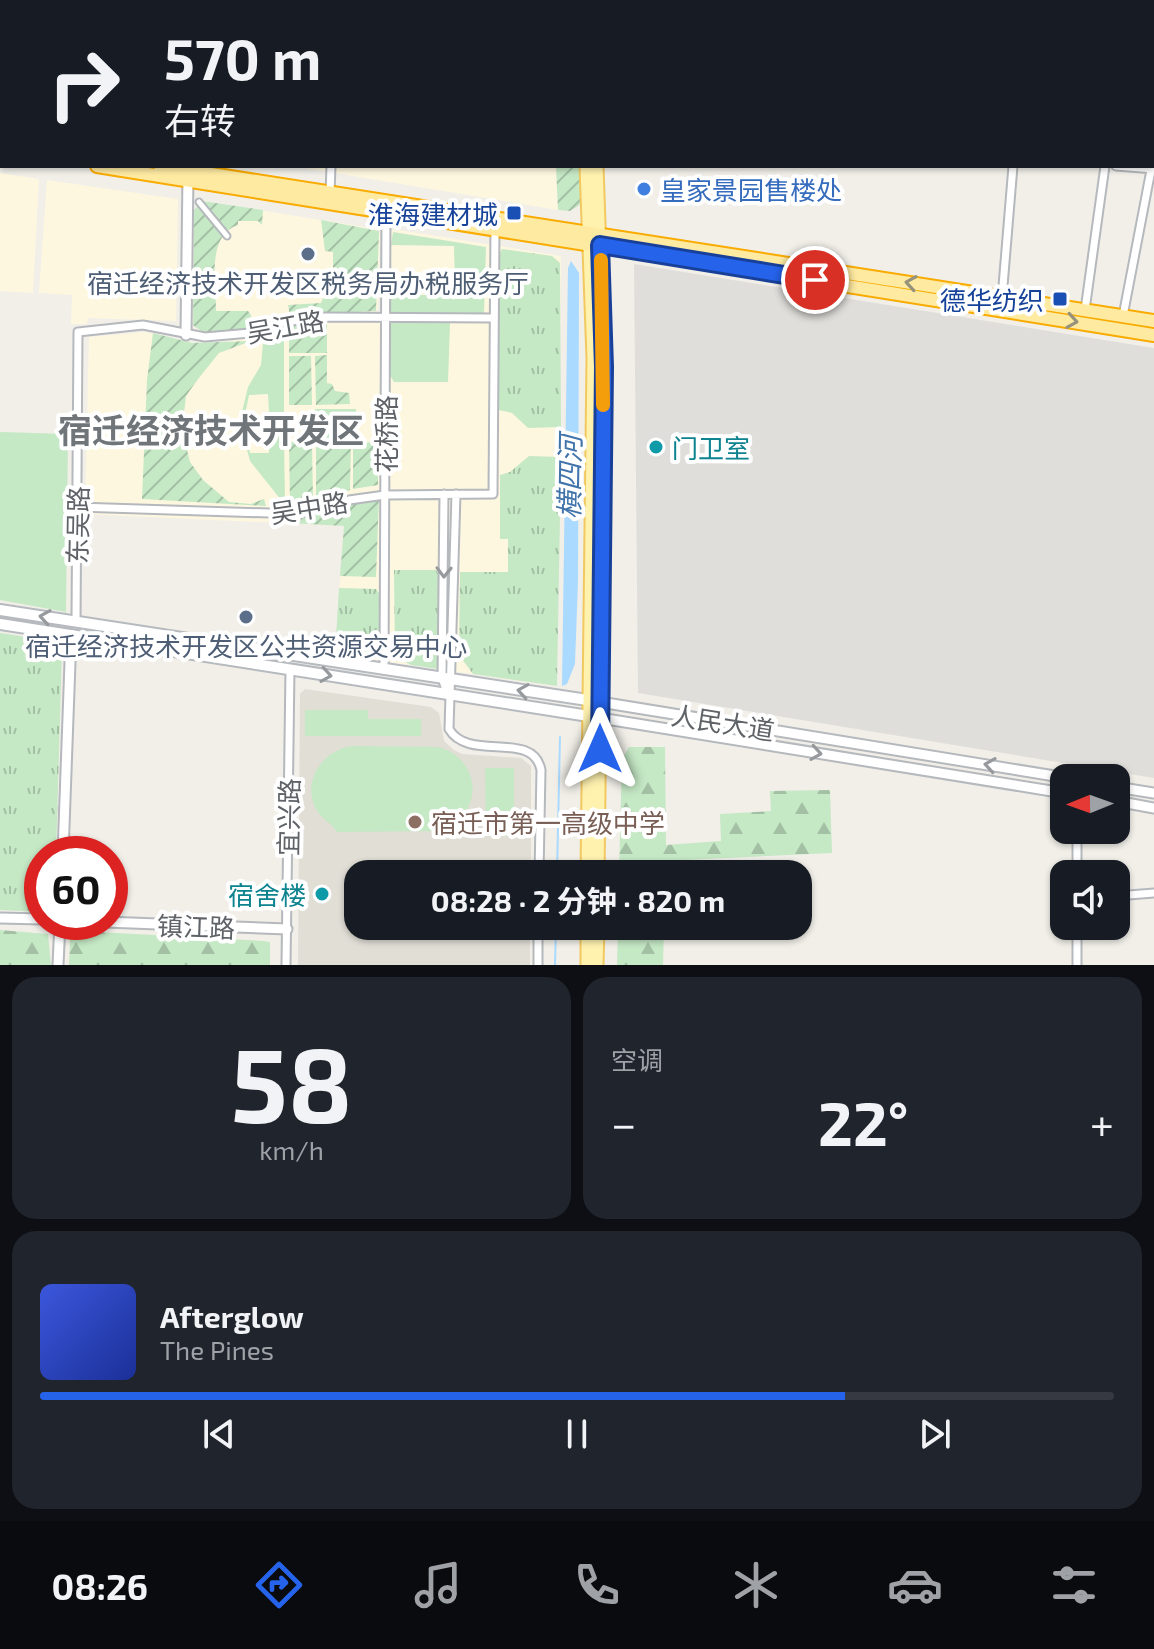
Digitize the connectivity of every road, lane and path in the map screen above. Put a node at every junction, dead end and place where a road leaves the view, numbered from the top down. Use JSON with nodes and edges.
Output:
{"nodes":[{"id":1,"x":123,"y":168,"type":"edge"},
{"id":2,"x":168,"y":168,"type":"edge"},
{"id":3,"x":331,"y":168,"type":"edge"},
{"id":4,"x":586,"y":168,"type":"edge"},
{"id":5,"x":597,"y":168,"type":"edge"},
{"id":6,"x":1013,"y":168,"type":"edge"},
{"id":7,"x":1105,"y":168,"type":"edge"},
{"id":8,"x":1153,"y":170,"type":"edge"},
{"id":9,"x":188,"y":173,"type":"edge"},
{"id":10,"x":329,"y":197,"type":"junction"},
{"id":11,"x":199,"y":202,"type":"dead end"},
{"id":12,"x":387,"y":206,"type":"junction"},
{"id":13,"x":495,"y":228,"type":"junction"},
{"id":14,"x":227,"y":236,"type":"dead end"},
{"id":15,"x":594,"y":238,"type":"junction"},
{"id":16,"x":1002,"y":298,"type":"junction"},
{"id":17,"x":1085,"y":310,"type":"junction"},
{"id":18,"x":1123,"y":316,"type":"junction"},
{"id":19,"x":386,"y":318,"type":"junction"},
{"id":20,"x":494,"y":318,"type":"junction"},
{"id":21,"x":1154,"y":321,"type":"edge"},
{"id":22,"x":78,"y":332,"type":"joint"},
{"id":23,"x":186,"y":335,"type":"junction"},
{"id":24,"x":1154,"y":335,"type":"edge"},
{"id":25,"x":444,"y":494,"type":"junction"},
{"id":26,"x":456,"y":494,"type":"junction"},
{"id":27,"x":385,"y":495,"type":"junction"},
{"id":28,"x":77,"y":507,"type":"junction"},
{"id":29,"x":0,"y":610,"type":"edge"},
{"id":30,"x":76,"y":622,"type":"junction"},
{"id":31,"x":0,"y":624,"type":"edge"},
{"id":32,"x":73,"y":635,"type":"junction"},
{"id":33,"x":290,"y":669,"type":"junction"},
{"id":34,"x":384,"y":670,"type":"junction"},
{"id":35,"x":448,"y":679,"type":"junction"},
{"id":36,"x":448,"y":695,"type":"junction"},
{"id":37,"x":587,"y":700,"type":"junction"},
{"id":38,"x":600,"y":702,"type":"junction"},
{"id":39,"x":587,"y":716,"type":"junction"},
{"id":40,"x":600,"y":718,"type":"junction"},
{"id":41,"x":1050,"y":775,"type":"edge"},
{"id":42,"x":1130,"y":789,"type":"edge"},
{"id":43,"x":1050,"y":791,"type":"edge"},
{"id":44,"x":1154,"y":793,"type":"edge"},
{"id":45,"x":1130,"y":804,"type":"edge"},
{"id":46,"x":1154,"y":808,"type":"edge"},
{"id":47,"x":66,"y":836,"type":"edge"},
{"id":48,"x":539,"y":860,"type":"edge"},
{"id":49,"x":587,"y":860,"type":"edge"},
{"id":50,"x":598,"y":860,"type":"edge"},
{"id":51,"x":1154,"y":893,"type":"edge"},
{"id":52,"x":1130,"y":895,"type":"edge"},
{"id":53,"x":0,"y":918,"type":"edge"},
{"id":54,"x":24,"y":919,"type":"edge"},
{"id":55,"x":128,"y":923,"type":"edge"},
{"id":56,"x":287,"y":929,"type":"junction"},
{"id":57,"x":62,"y":940,"type":"edge"},
{"id":58,"x":538,"y":940,"type":"edge"},
{"id":59,"x":587,"y":940,"type":"edge"},
{"id":60,"x":598,"y":940,"type":"edge"},
{"id":61,"x":1077,"y":940,"type":"edge"},
{"id":62,"x":61,"y":965,"type":"edge"},
{"id":63,"x":286,"y":965,"type":"edge"},
{"id":64,"x":538,"y":965,"type":"edge"},
{"id":65,"x":587,"y":965,"type":"edge"},
{"id":66,"x":597,"y":965,"type":"edge"},
{"id":67,"x":1077,"y":965,"type":"edge"}],
"edges":[{"from":1,"to":9,"type":"highway"},
{"from":2,"to":9,"type":"highway"},
{"from":3,"to":10,"type":"street"},
{"from":4,"to":15,"type":"main road"},
{"from":5,"to":15,"type":"main road"},
{"from":6,"to":16,"type":"street"},
{"from":7,"to":17,"type":"street"},
{"from":8,"to":18,"type":"street"},
{"from":9,"to":10,"type":"highway"},
{"from":9,"to":23,"type":"street"},
{"from":10,"to":12,"type":"highway"},
{"from":11,"to":14,"type":"street"},
{"from":12,"to":13,"type":"highway"},
{"from":12,"to":15,"type":"highway"},
{"from":12,"to":19,"type":"street","name":"花桥路"},
{"from":13,"to":15,"type":"highway"},
{"from":13,"to":20,"type":"street"},
{"from":16,"to":15,"type":"highway","one_way":true},
{"from":15,"to":24,"type":"highway","one_way":true},
{"from":15,"to":37,"type":"main road"},
{"from":15,"to":38,"type":"main road"},
{"from":16,"to":17,"type":"highway"},
{"from":17,"to":18,"type":"highway"},
{"from":18,"to":21,"type":"highway"},
{"from":19,"to":20,"type":"street","name":"吴江路"},
{"from":19,"to":23,"type":"street","name":"吴江路"},
{"from":19,"to":27,"type":"street","name":"花桥路"},
{"from":20,"to":26,"type":"street","name":"吴中路"},
{"from":22,"to":23,"type":"street","name":"吴江路"},
{"from":22,"to":28,"type":"street","name":"东吴路"},
{"from":25,"to":26,"type":"street","name":"吴中路"},
{"from":25,"to":27,"type":"street","name":"吴中路"},
{"from":25,"to":35,"type":"street","one_way":true},
{"from":26,"to":35,"type":"street"},
{"from":27,"to":28,"type":"street","name":"吴中路"},
{"from":27,"to":34,"type":"street","name":"花桥路"},
{"from":28,"to":30,"type":"street","name":"东吴路"},
{"from":30,"to":29,"type":"main road","name":"人民大道","one_way":true},
{"from":30,"to":34,"type":"main road","name":"人民大道"},
{"from":31,"to":32,"type":"main road","name":"人民大道"},
{"from":32,"to":33,"type":"main road","name":"人民大道"},
{"from":32,"to":47,"type":"street"},
{"from":33,"to":36,"type":"main road","name":"人民大道","one_way":true},
{"from":33,"to":56,"type":"street","name":"宜兴路"},
{"from":34,"to":35,"type":"main road","name":"人民大道"},
{"from":35,"to":36,"type":"street"},
{"from":37,"to":35,"type":"main road","name":"人民大道","one_way":true},
{"from":36,"to":39,"type":"main road","name":"人民大道"},
{"from":36,"to":48,"type":"street"},
{"from":37,"to":38,"type":"main road","name":"人民大道"},
{"from":37,"to":39,"type":"main road"},
{"from":38,"to":40,"type":"main road"},
{"from":41,"to":38,"type":"street","name":"人民大道","one_way":true},
{"from":39,"to":40,"type":"main road","name":"人民大道"},
{"from":39,"to":49,"type":"main road"},
{"from":40,"to":43,"type":"street","name":"人民大道","one_way":true},
{"from":40,"to":50,"type":"main road"},
{"from":42,"to":44,"type":"street"},
{"from":45,"to":46,"type":"street"},
{"from":51,"to":52,"type":"street"},
{"from":53,"to":54,"type":"street"},
{"from":55,"to":56,"type":"street","name":"镇江路"},
{"from":56,"to":63,"type":"street","name":"宜兴路"},
{"from":57,"to":62,"type":"street"},
{"from":58,"to":64,"type":"street"},
{"from":59,"to":65,"type":"main road"},
{"from":60,"to":66,"type":"main road"},
{"from":61,"to":67,"type":"street"}]}
